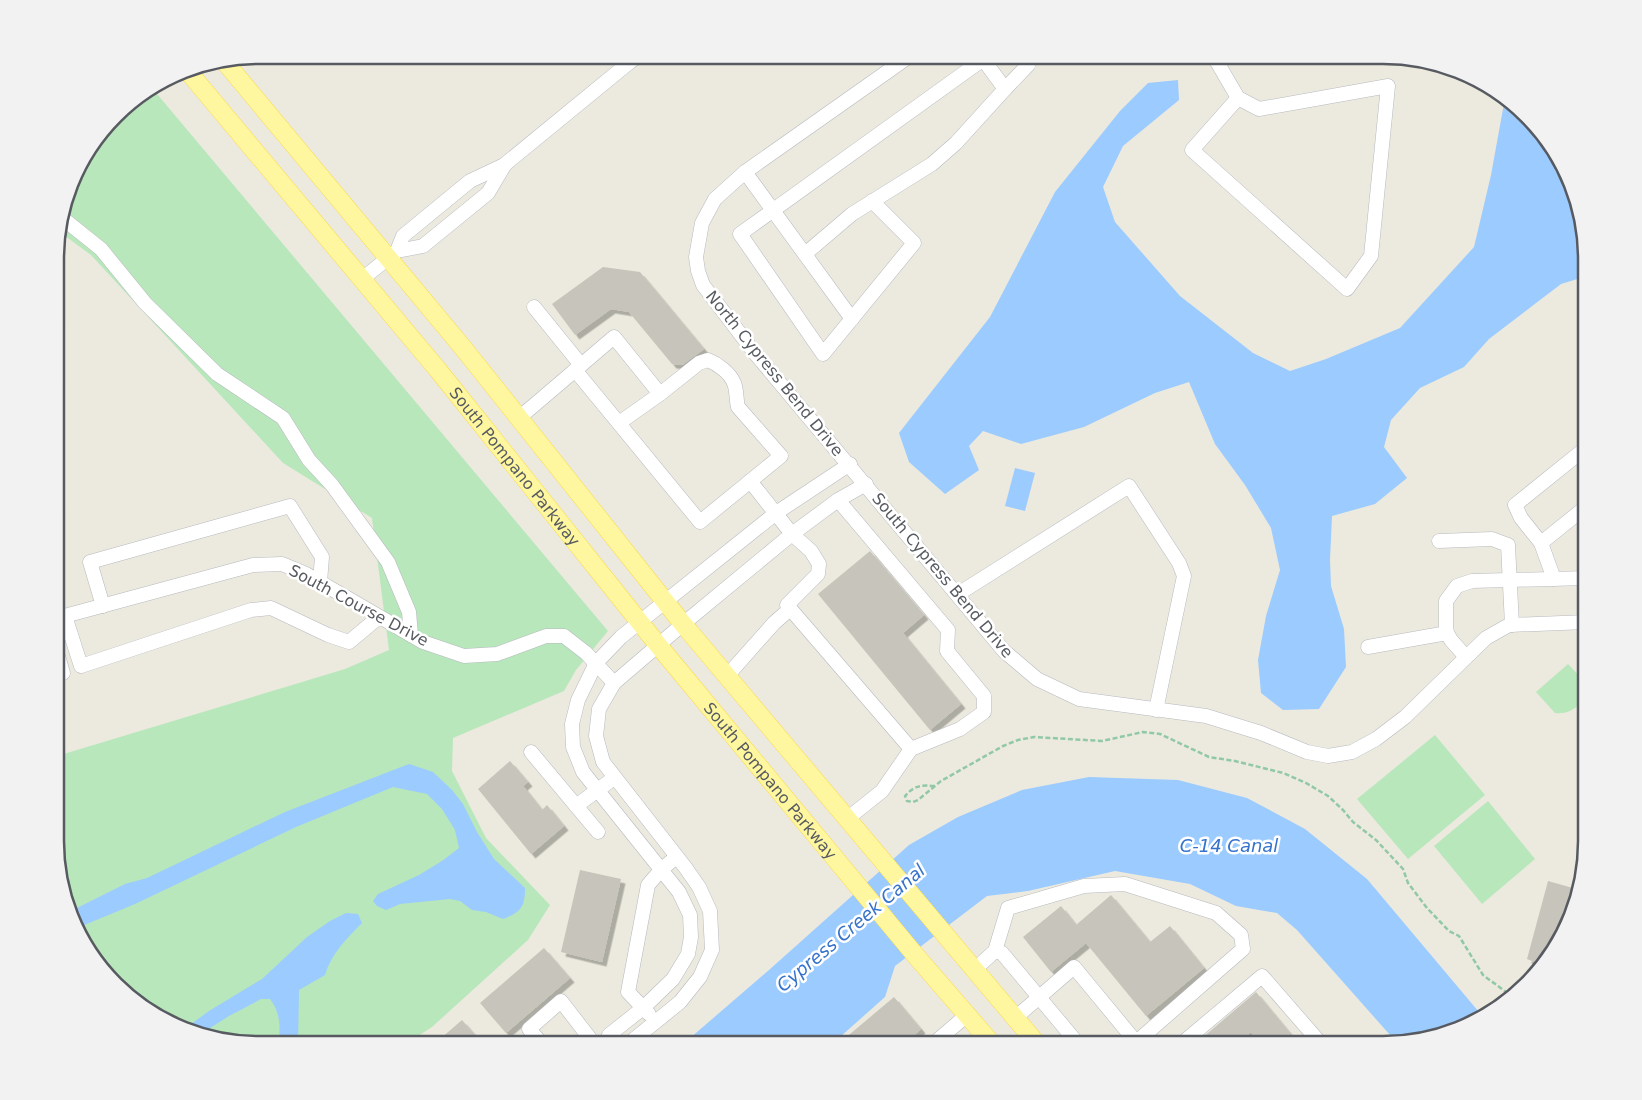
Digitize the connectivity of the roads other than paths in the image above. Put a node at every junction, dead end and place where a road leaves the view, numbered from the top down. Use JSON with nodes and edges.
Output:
{"nodes":[{"id":1,"x":627,"y":64,"type":"edge"},
{"id":2,"x":898,"y":64,"type":"edge"},
{"id":3,"x":973,"y":64,"type":"edge"},
{"id":4,"x":989,"y":64,"type":"edge"},
{"id":5,"x":1027,"y":64,"type":"edge"},
{"id":6,"x":1218,"y":64,"type":"edge"},
{"id":7,"x":228,"y":66,"type":"edge"},
{"id":8,"x":192,"y":76,"type":"edge"},
{"id":9,"x":1005,"y":89,"type":"junction"},
{"id":10,"x":1238,"y":98,"type":"junction"},
{"id":11,"x":504,"y":165,"type":"junction"},
{"id":12,"x":746,"y":172,"type":"junction"},
{"id":13,"x":872,"y":201,"type":"junction"},
{"id":14,"x":773,"y":210,"type":"junction"},
{"id":15,"x":67,"y":221,"type":"edge"},
{"id":16,"x":805,"y":254,"type":"junction"},
{"id":17,"x":393,"y":255,"type":"junction"},
{"id":18,"x":362,"y":279,"type":"junction"},
{"id":19,"x":534,"y":307,"type":"dead end"},
{"id":20,"x":852,"y":318,"type":"junction"},
{"id":21,"x":578,"y":368,"type":"junction"},
{"id":22,"x":660,"y":394,"type":"junction"},
{"id":23,"x":519,"y":418,"type":"junction"},
{"id":24,"x":619,"y":423,"type":"junction"},
{"id":25,"x":1578,"y":453,"type":"edge"},
{"id":26,"x":850,"y":464,"type":"junction"},
{"id":27,"x":750,"y":481,"type":"junction"},
{"id":28,"x":866,"y":484,"type":"junction"},
{"id":29,"x":838,"y":500,"type":"junction"},
{"id":30,"x":776,"y":513,"type":"junction"},
{"id":31,"x":1578,"y":514,"type":"edge"},
{"id":32,"x":792,"y":534,"type":"junction"},
{"id":33,"x":1439,"y":541,"type":"dead end"},
{"id":34,"x":1542,"y":544,"type":"junction"},
{"id":35,"x":1578,"y":578,"type":"edge"},
{"id":36,"x":1554,"y":579,"type":"junction"},
{"id":37,"x":1510,"y":580,"type":"junction"},
{"id":38,"x":320,"y":582,"type":"junction"},
{"id":39,"x":958,"y":594,"type":"junction"},
{"id":40,"x":665,"y":601,"type":"junction"},
{"id":41,"x":103,"y":606,"type":"junction"},
{"id":42,"x":790,"y":609,"type":"junction"},
{"id":43,"x":64,"y":616,"type":"edge"},
{"id":44,"x":379,"y":617,"type":"junction"},
{"id":45,"x":640,"y":622,"type":"junction"},
{"id":46,"x":1578,"y":622,"type":"edge"},
{"id":47,"x":64,"y":624,"type":"edge"},
{"id":48,"x":683,"y":624,"type":"junction"},
{"id":49,"x":1512,"y":625,"type":"junction"},
{"id":50,"x":1447,"y":634,"type":"junction"},
{"id":51,"x":411,"y":635,"type":"junction"},
{"id":52,"x":658,"y":645,"type":"junction"},
{"id":53,"x":1368,"y":647,"type":"dead end"},
{"id":54,"x":1466,"y":657,"type":"junction"},
{"id":55,"x":596,"y":663,"type":"junction"},
{"id":56,"x":727,"y":676,"type":"junction"},
{"id":57,"x":614,"y":683,"type":"junction"},
{"id":58,"x":1156,"y":710,"type":"junction"},
{"id":59,"x":911,"y":749,"type":"junction"},
{"id":60,"x":531,"y":752,"type":"dead end"},
{"id":61,"x":614,"y":778,"type":"junction"},
{"id":62,"x":598,"y":790,"type":"junction"},
{"id":63,"x":576,"y":806,"type":"junction"},
{"id":64,"x":846,"y":819,"type":"junction"},
{"id":65,"x":598,"y":832,"type":"dead end"},
{"id":66,"x":676,"y":856,"type":"junction"},
{"id":67,"x":661,"y":870,"type":"junction"},
{"id":68,"x":995,"y":951,"type":"junction"},
{"id":69,"x":974,"y":970,"type":"junction"},
{"id":70,"x":1039,"y":997,"type":"junction"},
{"id":71,"x":643,"y":1008,"type":"junction"},
{"id":72,"x":967,"y":1015,"type":"junction"},
{"id":73,"x":1014,"y":1018,"type":"junction"},
{"id":74,"x":656,"y":1022,"type":"junction"},
{"id":75,"x":535,"y":1036,"type":"edge"},
{"id":76,"x":588,"y":1036,"type":"edge"},
{"id":77,"x":609,"y":1036,"type":"edge"},
{"id":78,"x":638,"y":1036,"type":"edge"},
{"id":79,"x":942,"y":1036,"type":"edge"},
{"id":80,"x":985,"y":1036,"type":"edge"},
{"id":81,"x":1030,"y":1036,"type":"edge"},
{"id":82,"x":1072,"y":1036,"type":"edge"},
{"id":83,"x":1129,"y":1036,"type":"edge"},
{"id":84,"x":1143,"y":1036,"type":"edge"},
{"id":85,"x":1191,"y":1036,"type":"edge"},
{"id":86,"x":1314,"y":1036,"type":"edge"}],
"edges":[{"from":1,"to":11,"type":"street"},
{"from":2,"to":12,"type":"street","name":"North Cypress Bend Drive"},
{"from":3,"to":14,"type":"street"},
{"from":4,"to":9,"type":"street"},
{"from":5,"to":9,"type":"street"},
{"from":6,"to":10,"type":"street"},
{"from":7,"to":17,"type":"main road","name":"South Pompano Parkway"},
{"from":8,"to":18,"type":"main road","name":"South Pompano Parkway"},
{"from":9,"to":13,"type":"street"},
{"from":10,"to":10,"type":"street"},
{"from":11,"to":17,"type":"street"},
{"from":11,"to":17,"type":"street"},
{"from":12,"to":14,"type":"street"},
{"from":12,"to":26,"type":"street","name":"North Cypress Bend Drive"},
{"from":13,"to":16,"type":"street"},
{"from":13,"to":20,"type":"street"},
{"from":14,"to":16,"type":"street"},
{"from":14,"to":20,"type":"street"},
{"from":15,"to":51,"type":"street"},
{"from":16,"to":20,"type":"street"},
{"from":17,"to":18,"type":"street"},
{"from":17,"to":23,"type":"main road","name":"South Pompano Parkway"},
{"from":18,"to":45,"type":"main road","name":"South Pompano Parkway"},
{"from":19,"to":21,"type":"street"},
{"from":21,"to":22,"type":"street"},
{"from":21,"to":23,"type":"street"},
{"from":21,"to":24,"type":"street"},
{"from":22,"to":24,"type":"street"},
{"from":22,"to":27,"type":"street"},
{"from":23,"to":40,"type":"main road","name":"South Pompano Parkway"},
{"from":24,"to":27,"type":"street"},
{"from":25,"to":34,"type":"street"},
{"from":26,"to":28,"type":"street","name":"North Cypress Bend Drive"},
{"from":26,"to":30,"type":"street","name":"North Cypress Bend Drive"},
{"from":27,"to":30,"type":"street"},
{"from":28,"to":29,"type":"street"},
{"from":28,"to":39,"type":"street","name":"South Cypress Bend Drive"},
{"from":29,"to":32,"type":"street"},
{"from":29,"to":59,"type":"street"},
{"from":30,"to":32,"type":"street"},
{"from":30,"to":40,"type":"street","name":"North Cypress Bend Drive"},
{"from":31,"to":34,"type":"street"},
{"from":32,"to":42,"type":"street"},
{"from":32,"to":48,"type":"street"},
{"from":33,"to":37,"type":"street"},
{"from":34,"to":36,"type":"street"},
{"from":35,"to":36,"type":"street"},
{"from":36,"to":37,"type":"street"},
{"from":37,"to":49,"type":"street"},
{"from":37,"to":50,"type":"street"},
{"from":38,"to":41,"type":"street","name":"South Course Drive"},
{"from":38,"to":41,"type":"street"},
{"from":38,"to":44,"type":"street","name":"South Course Drive"},
{"from":39,"to":58,"type":"street","name":"South Cypress Bend Drive"},
{"from":39,"to":58,"type":"street"},
{"from":40,"to":45,"type":"street","name":"North Cypress Bend Drive"},
{"from":40,"to":48,"type":"main road","name":"South Pompano Parkway"},
{"from":41,"to":43,"type":"street","name":"South Course Drive"},
{"from":42,"to":56,"type":"street"},
{"from":42,"to":59,"type":"street"},
{"from":44,"to":47,"type":"street"},
{"from":44,"to":51,"type":"street","name":"South Course Drive"},
{"from":45,"to":52,"type":"main road","name":"South Pompano Parkway"},
{"from":45,"to":55,"type":"street","name":"North Cypress Bend Drive"},
{"from":46,"to":49,"type":"street","name":"South Cypress Bend Drive"},
{"from":48,"to":52,"type":"street"},
{"from":48,"to":56,"type":"main road","name":"South Pompano Parkway"},
{"from":49,"to":54,"type":"street","name":"South Cypress Bend Drive"},
{"from":50,"to":53,"type":"street"},
{"from":50,"to":54,"type":"street"},
{"from":51,"to":55,"type":"street","name":"South Course Drive"},
{"from":52,"to":57,"type":"street"},
{"from":52,"to":72,"type":"main road","name":"South Pompano Parkway"},
{"from":54,"to":58,"type":"street","name":"South Cypress Bend Drive"},
{"from":55,"to":57,"type":"street","name":"South Course Drive"},
{"from":55,"to":62,"type":"street","name":"North Cypress Bend Drive"},
{"from":56,"to":64,"type":"main road","name":"South Pompano Parkway"},
{"from":57,"to":61,"type":"street"},
{"from":59,"to":64,"type":"street"},
{"from":60,"to":63,"type":"street"},
{"from":61,"to":62,"type":"street"},
{"from":61,"to":66,"type":"street"},
{"from":62,"to":63,"type":"street"},
{"from":62,"to":67,"type":"street","name":"North Cypress Bend Drive"},
{"from":63,"to":65,"type":"street"},
{"from":64,"to":69,"type":"main road","name":"South Pompano Parkway"},
{"from":66,"to":67,"type":"street"},
{"from":66,"to":74,"type":"street"},
{"from":67,"to":71,"type":"street"},
{"from":67,"to":71,"type":"street","name":"North Cypress Bend Drive"},
{"from":68,"to":69,"type":"street"},
{"from":68,"to":70,"type":"street"},
{"from":68,"to":84,"type":"street"},
{"from":69,"to":73,"type":"main road","name":"South Pompano Parkway"},
{"from":70,"to":73,"type":"street"},
{"from":70,"to":82,"type":"street"},
{"from":70,"to":83,"type":"street"},
{"from":71,"to":74,"type":"street"},
{"from":71,"to":77,"type":"street","name":"North Cypress Bend Drive"},
{"from":72,"to":79,"type":"street"},
{"from":72,"to":80,"type":"main road","name":"South Pompano Parkway"},
{"from":73,"to":81,"type":"main road","name":"South Pompano Parkway"},
{"from":74,"to":78,"type":"street"},
{"from":75,"to":76,"type":"street"},
{"from":85,"to":86,"type":"street"}]}
